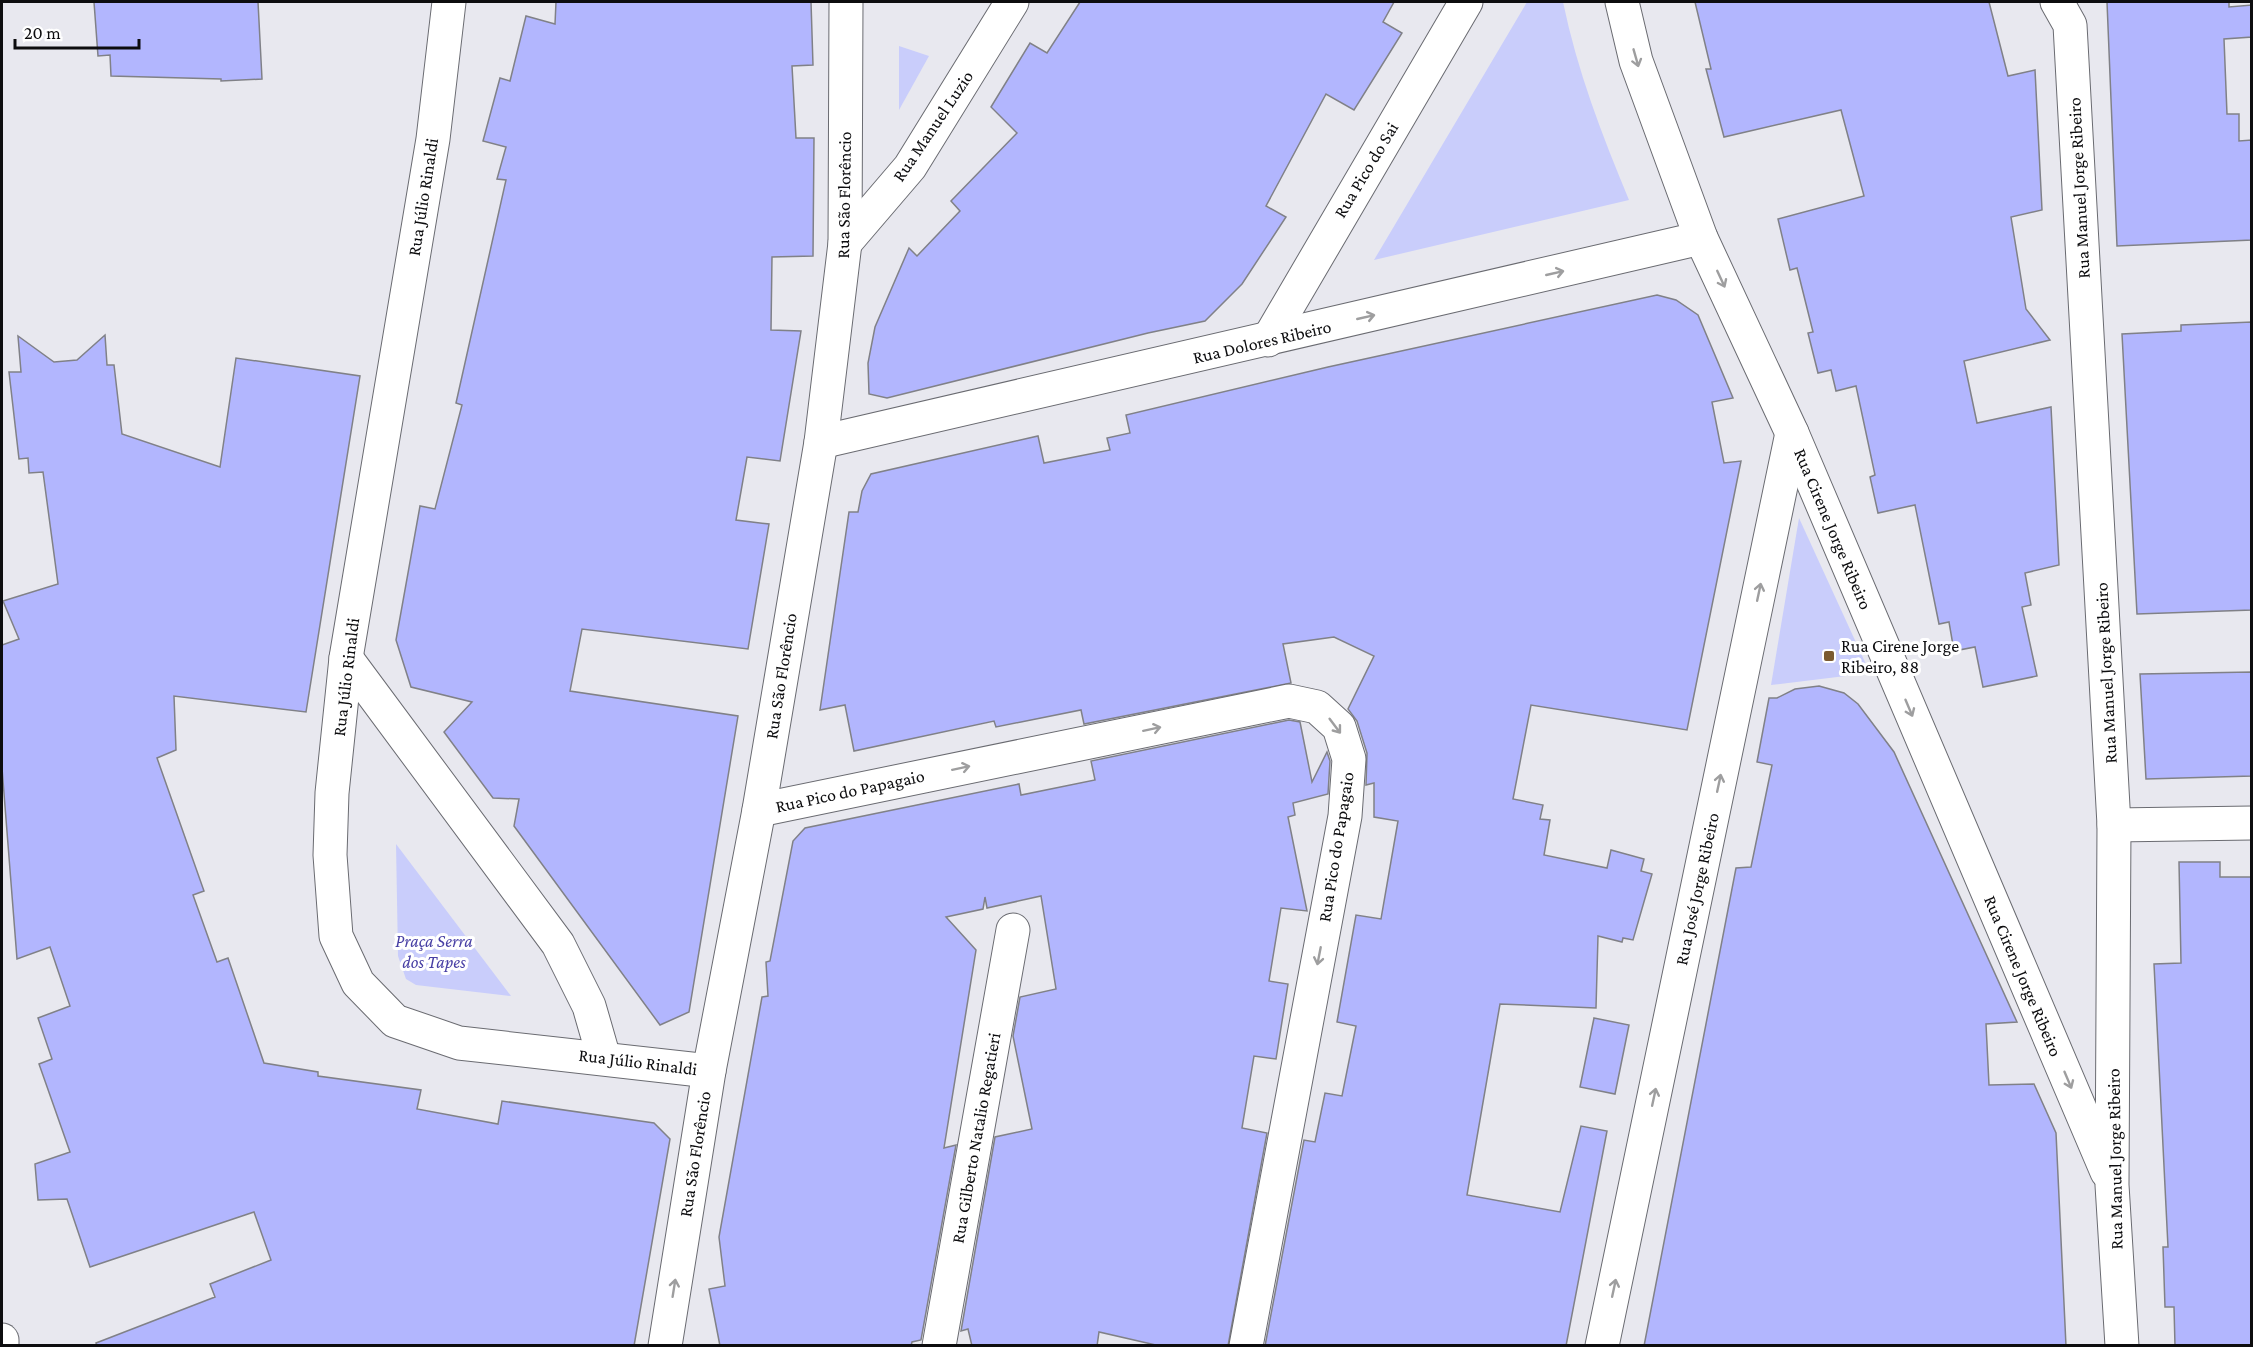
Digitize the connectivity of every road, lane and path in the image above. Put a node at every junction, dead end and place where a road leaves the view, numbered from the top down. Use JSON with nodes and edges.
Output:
{"nodes":[{"id":1,"x":449,"y":2,"type":"edge"},
{"id":2,"x":846,"y":2,"type":"edge"},
{"id":3,"x":1012,"y":2,"type":"edge"},
{"id":4,"x":1466,"y":2,"type":"edge"},
{"id":5,"x":1622,"y":2,"type":"edge"},
{"id":6,"x":2065,"y":9,"type":"edge"},
{"id":7,"x":1701,"y":238,"type":"junction"},
{"id":8,"x":845,"y":243,"type":"junction"},
{"id":9,"x":1268,"y":340,"type":"junction"},
{"id":10,"x":1792,"y":433,"type":"junction"},
{"id":11,"x":821,"y":442,"type":"junction"},
{"id":12,"x":346,"y":658,"type":"junction"},
{"id":13,"x":759,"y":810,"type":"junction"},
{"id":14,"x":2252,"y":823,"type":"edge"},
{"id":15,"x":2114,"y":825,"type":"junction"},
{"id":16,"x":1013,"y":930,"type":"dead end"},
{"id":17,"x":604,"y":1058,"type":"junction"},
{"id":18,"x":709,"y":1071,"type":"junction"},
{"id":19,"x":2112,"y":1185,"type":"junction"},
{"id":20,"x":2,"y":1340,"type":"edge"},
{"id":21,"x":2,"y":1346,"type":"edge"},
{"id":22,"x":665,"y":1346,"type":"edge"},
{"id":23,"x":939,"y":1346,"type":"edge"},
{"id":24,"x":1246,"y":1346,"type":"edge"},
{"id":25,"x":1602,"y":1346,"type":"edge"},
{"id":26,"x":2122,"y":1346,"type":"edge"}],
"edges":[{"from":1,"to":12,"type":"street","name":"Rua Júlio Rinaldi"},
{"from":2,"to":8,"type":"street","name":"Rua São Florêncio"},
{"from":3,"to":8,"type":"street","name":"Rua Manuel Luzio"},
{"from":4,"to":9,"type":"street","name":"Rua Pico do Sai"},
{"from":5,"to":7,"type":"street","name":"Rua Cirene Jorge Ribeiro","one_way":true},
{"from":6,"to":15,"type":"street","name":"Rua Manuel Jorge Ribeiro"},
{"from":9,"to":7,"type":"street","name":"Rua Dolores Ribeiro","one_way":true},
{"from":7,"to":10,"type":"street","name":"Rua Cirene Jorge Ribeiro","one_way":true},
{"from":8,"to":11,"type":"street","name":"Rua São Florêncio"},
{"from":9,"to":11,"type":"street","name":"Rua Dolores Ribeiro"},
{"from":10,"to":19,"type":"street","name":"Rua Cirene Jorge Ribeiro","one_way":true},
{"from":25,"to":10,"type":"street","name":"Rua José Jorge Ribeiro","one_way":true},
{"from":11,"to":13,"type":"street","name":"Rua São Florêncio"},
{"from":12,"to":17,"type":"street"},
{"from":12,"to":17,"type":"street","name":"Rua Júlio Rinaldi"},
{"from":13,"to":18,"type":"street","name":"Rua São Florêncio"},
{"from":13,"to":24,"type":"street","name":"Rua Pico do Papagaio","one_way":true},
{"from":14,"to":15,"type":"street"},
{"from":15,"to":19,"type":"street","name":"Rua Manuel Jorge Ribeiro"},
{"from":16,"to":23,"type":"street","name":"Rua Gilberto Natalio Regatieri"},
{"from":17,"to":18,"type":"street","name":"Rua Júlio Rinaldi"},
{"from":22,"to":18,"type":"street","name":"Rua São Florêncio","one_way":true},
{"from":19,"to":26,"type":"street","name":"Rua Manuel Jorge Ribeiro"},
{"from":20,"to":21,"type":"street"}]}
